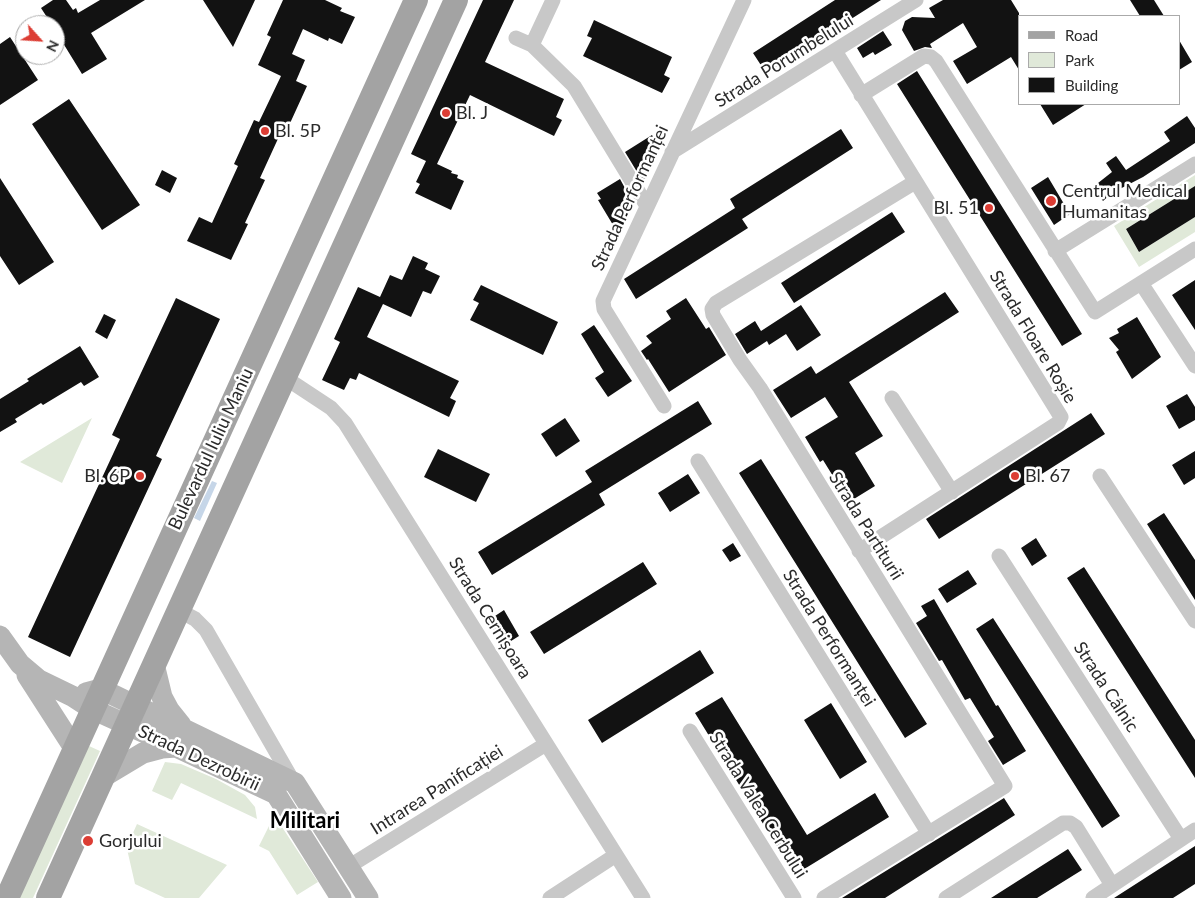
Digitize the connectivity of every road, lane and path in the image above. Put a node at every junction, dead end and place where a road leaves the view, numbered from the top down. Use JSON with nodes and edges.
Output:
{"nodes":[{"id":1,"x":416,"y":0,"type":"edge"},
{"id":2,"x":456,"y":0,"type":"edge"},
{"id":3,"x":553,"y":0,"type":"edge"},
{"id":4,"x":744,"y":0,"type":"edge"},
{"id":5,"x":916,"y":0,"type":"edge"},
{"id":6,"x":516,"y":38,"type":"dead end"},
{"id":7,"x":532,"y":46,"type":"junction"},
{"id":8,"x":834,"y":51,"type":"junction"},
{"id":9,"x":861,"y":95,"type":"junction"},
{"id":10,"x":672,"y":152,"type":"junction"},
{"id":11,"x":1195,"y":164,"type":"edge"},
{"id":12,"x":915,"y":182,"type":"junction"},
{"id":13,"x":647,"y":206,"type":"junction"},
{"id":14,"x":1195,"y":249,"type":"edge"},
{"id":15,"x":1055,"y":251,"type":"junction"},
{"id":16,"x":1141,"y":283,"type":"junction"},
{"id":17,"x":266,"y":328,"type":"junction"},
{"id":18,"x":299,"y":344,"type":"junction"},
{"id":19,"x":1195,"y":366,"type":"edge"},
{"id":20,"x":284,"y":377,"type":"junction"},
{"id":21,"x":892,"y":398,"type":"dead end"},
{"id":22,"x":664,"y":406,"type":"dead end"},
{"id":23,"x":698,"y":462,"type":"dead end"},
{"id":24,"x":1100,"y":476,"type":"dead end"},
{"id":25,"x":952,"y":492,"type":"junction"},
{"id":26,"x":859,"y":551,"type":"junction"},
{"id":27,"x":999,"y":556,"type":"dead end"},
{"id":28,"x":178,"y":610,"type":"junction"},
{"id":29,"x":1195,"y":621,"type":"edge"},
{"id":30,"x":0,"y":636,"type":"edge"},
{"id":31,"x":20,"y":664,"type":"junction"},
{"id":32,"x":154,"y":664,"type":"junction"},
{"id":33,"x":97,"y":699,"type":"junction"},
{"id":34,"x":131,"y":715,"type":"junction"},
{"id":35,"x":690,"y":731,"type":"dead end"},
{"id":36,"x":181,"y":738,"type":"junction"},
{"id":37,"x":546,"y":744,"type":"junction"},
{"id":38,"x":74,"y":748,"type":"junction"},
{"id":39,"x":103,"y":777,"type":"junction"},
{"id":40,"x":295,"y":783,"type":"junction"},
{"id":41,"x":276,"y":794,"type":"junction"},
{"id":42,"x":1195,"y":830,"type":"edge"},
{"id":43,"x":928,"y":834,"type":"junction"},
{"id":44,"x":1181,"y":839,"type":"junction"},
{"id":45,"x":616,"y":855,"type":"junction"},
{"id":46,"x":348,"y":867,"type":"junction"},
{"id":47,"x":1112,"y":886,"type":"junction"},
{"id":48,"x":7,"y":898,"type":"edge"},
{"id":49,"x":48,"y":898,"type":"edge"},
{"id":50,"x":341,"y":898,"type":"edge"},
{"id":51,"x":368,"y":898,"type":"edge"},
{"id":52,"x":550,"y":898,"type":"edge"},
{"id":53,"x":644,"y":898,"type":"edge"},
{"id":54,"x":794,"y":898,"type":"edge"},
{"id":55,"x":824,"y":898,"type":"edge"},
{"id":56,"x":946,"y":898,"type":"edge"},
{"id":57,"x":1093,"y":898,"type":"edge"}],
"edges":[{"from":1,"to":17,"type":"main road","name":"Bulevardul Iuliu Maniu"},
{"from":2,"to":18,"type":"main road","name":"Bulevardul Iuliu Maniu"},
{"from":3,"to":7,"type":"street"},
{"from":4,"to":10,"type":"street","name":"Strada Performanței"},
{"from":5,"to":8,"type":"street","name":"Strada Porumbelului"},
{"from":6,"to":7,"type":"street"},
{"from":7,"to":13,"type":"street"},
{"from":8,"to":9,"type":"street","name":"Strada Floare Roșie"},
{"from":8,"to":10,"type":"street","name":"Strada Porumbelului"},
{"from":9,"to":12,"type":"street","name":"Strada Floare Roșie"},
{"from":9,"to":15,"type":"street"},
{"from":10,"to":13,"type":"street","name":"Strada Performanței"},
{"from":11,"to":15,"type":"street"},
{"from":12,"to":25,"type":"street","name":"Strada Floare Roșie"},
{"from":12,"to":26,"type":"street","name":"Strada Partiturii"},
{"from":13,"to":22,"type":"street","name":"Strada Performanței"},
{"from":14,"to":16,"type":"street"},
{"from":15,"to":16,"type":"street"},
{"from":16,"to":19,"type":"street"},
{"from":17,"to":18,"type":"main road"},
{"from":17,"to":33,"type":"main road","name":"Bulevardul Iuliu Maniu"},
{"from":18,"to":20,"type":"main road","name":"Bulevardul Iuliu Maniu"},
{"from":20,"to":28,"type":"main road","name":"Bulevardul Iuliu Maniu"},
{"from":20,"to":37,"type":"street","name":"Strada Cernișoara"},
{"from":21,"to":25,"type":"street"},
{"from":23,"to":43,"type":"street","name":"Strada Performanței"},
{"from":24,"to":29,"type":"street"},
{"from":25,"to":26,"type":"street","name":"Strada Floare Roșie"},
{"from":26,"to":43,"type":"street","name":"Strada Partiturii"},
{"from":27,"to":44,"type":"street","name":"Strada Câlnic"},
{"from":28,"to":32,"type":"main road","name":"Bulevardul Iuliu Maniu"},
{"from":28,"to":40,"type":"street","name":"Strada Dezrobirii"},
{"from":30,"to":31,"type":"main road"},
{"from":31,"to":33,"type":"main road"},
{"from":31,"to":38,"type":"main road"},
{"from":32,"to":34,"type":"main road","name":"Bulevardul Iuliu Maniu"},
{"from":32,"to":36,"type":"main road"},
{"from":33,"to":34,"type":"main road","name":"Strada Dezrobirii"},
{"from":33,"to":38,"type":"main road","name":"Bulevardul Iuliu Maniu"},
{"from":34,"to":36,"type":"main road","name":"Strada Dezrobirii"},
{"from":34,"to":39,"type":"main road","name":"Bulevardul Iuliu Maniu"},
{"from":35,"to":54,"type":"street","name":"Strada Valea Cerbului"},
{"from":36,"to":39,"type":"main road"},
{"from":36,"to":40,"type":"main road","name":"Strada Dezrobirii"},
{"from":36,"to":41,"type":"main road","name":"Strada Dezrobirii"},
{"from":37,"to":45,"type":"street","name":"Strada Cernișoara"},
{"from":37,"to":46,"type":"street","name":"Intrarea Panificației"},
{"from":38,"to":48,"type":"main road","name":"Bulevardul Iuliu Maniu"},
{"from":39,"to":49,"type":"main road","name":"Bulevardul Iuliu Maniu"},
{"from":40,"to":41,"type":"street"},
{"from":40,"to":46,"type":"main road","name":"Strada Dezrobirii"},
{"from":41,"to":50,"type":"main road","name":"Strada Dezrobirii"},
{"from":42,"to":44,"type":"street"},
{"from":43,"to":55,"type":"street","name":"Strada Partiturii"},
{"from":44,"to":47,"type":"street"},
{"from":45,"to":52,"type":"street"},
{"from":45,"to":53,"type":"street","name":"Strada Cernișoara"},
{"from":46,"to":51,"type":"main road","name":"Strada Dezrobirii"},
{"from":47,"to":56,"type":"street"},
{"from":47,"to":57,"type":"street"}]}
